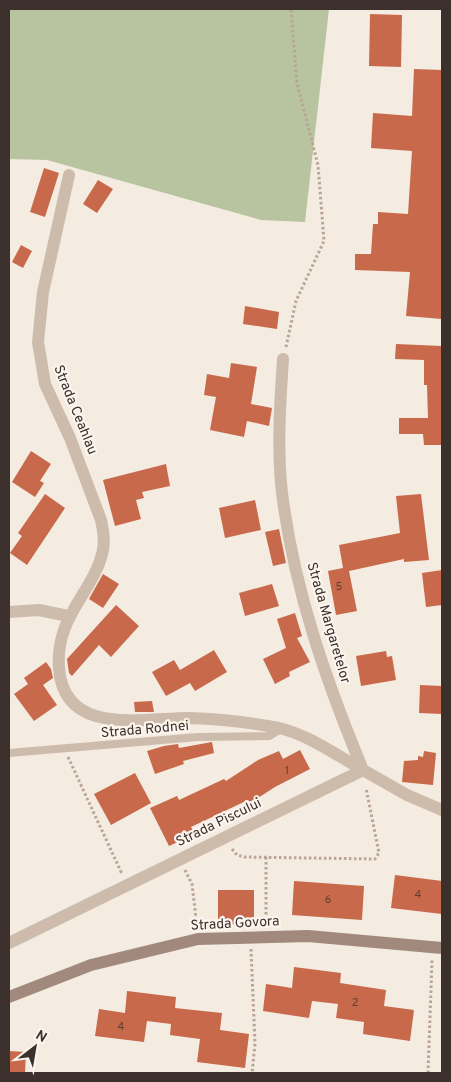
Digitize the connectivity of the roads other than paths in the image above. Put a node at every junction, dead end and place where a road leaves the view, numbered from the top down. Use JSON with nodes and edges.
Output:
{"nodes":[{"id":1,"x":69,"y":175,"type":"dead end"},
{"id":2,"x":283,"y":360,"type":"road end"},
{"id":3,"x":9,"y":612,"type":"edge"},
{"id":4,"x":68,"y":616,"type":"junction"},
{"id":5,"x":280,"y":728,"type":"junction"},
{"id":6,"x":9,"y":754,"type":"edge"},
{"id":7,"x":363,"y":770,"type":"junction"},
{"id":8,"x":442,"y":810,"type":"edge"},
{"id":9,"x":9,"y":943,"type":"edge"},
{"id":10,"x":437,"y":948,"type":"edge"},
{"id":11,"x":9,"y":997,"type":"edge"}],
"edges":[{"from":1,"to":4,"type":"street","name":"Strada Ceahlau"},
{"from":2,"to":7,"type":"street","name":"Strada Margaretelor"},
{"from":3,"to":4,"type":"street"},
{"from":4,"to":5,"type":"street","name":"Strada Ceahlau"},
{"from":5,"to":6,"type":"lane","name":"Strada Rodnei"},
{"from":5,"to":7,"type":"street","name":"Strada Ceahlau"},
{"from":7,"to":8,"type":"street"},
{"from":7,"to":9,"type":"street","name":"Strada Piscului"},
{"from":10,"to":11,"type":"main road","name":"Strada Govora"}]}
